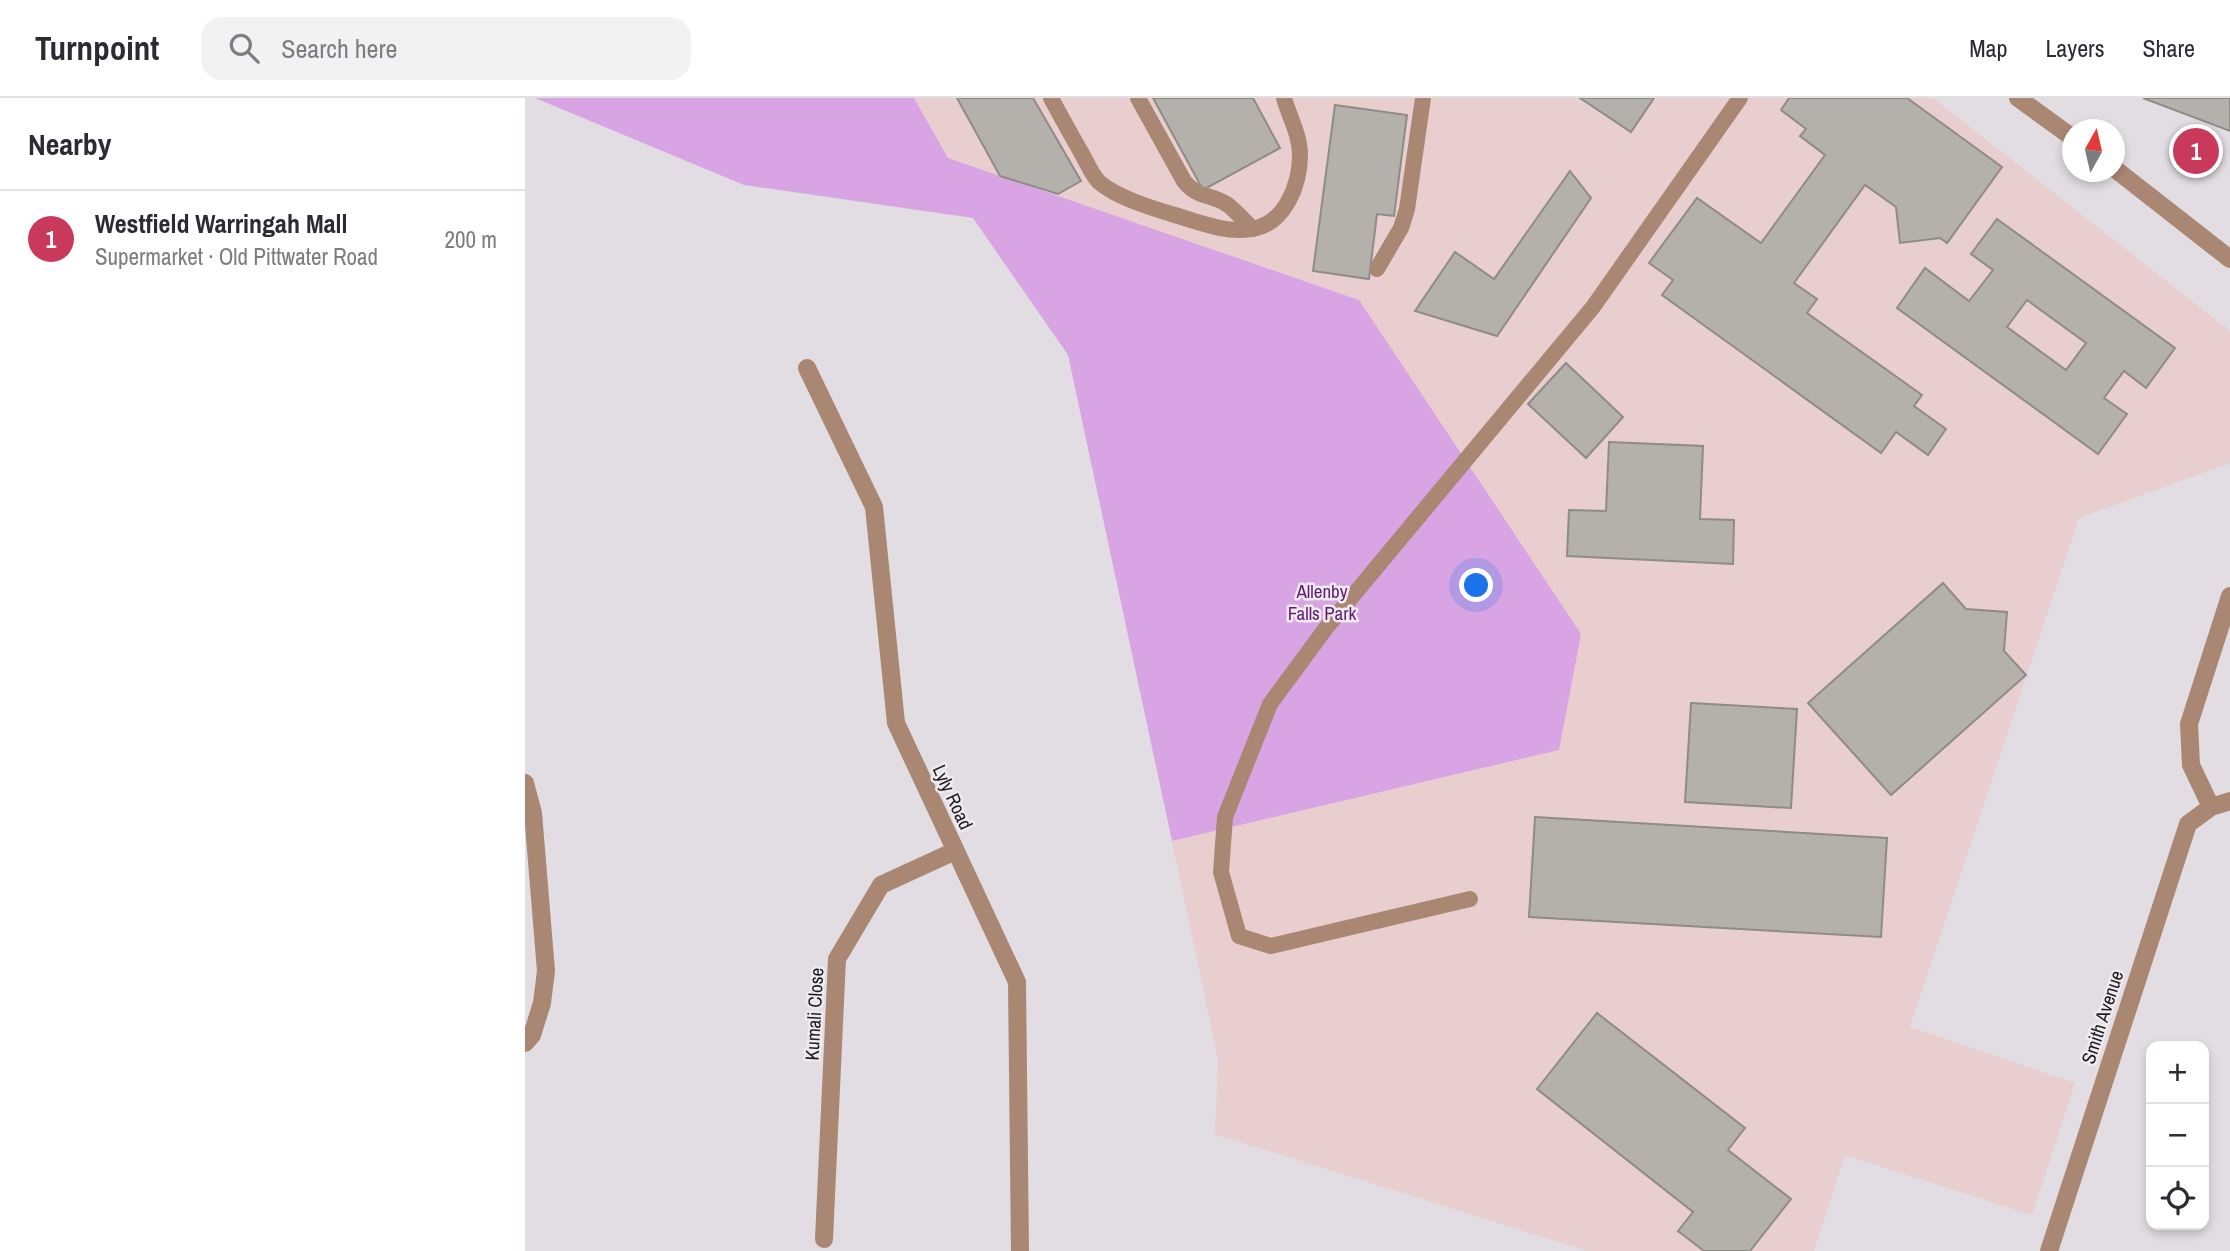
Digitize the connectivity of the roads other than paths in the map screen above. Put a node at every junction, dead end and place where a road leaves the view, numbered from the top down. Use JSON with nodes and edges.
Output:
{"nodes":[{"id":1,"x":1051,"y":98,"type":"edge"},
{"id":2,"x":1138,"y":98,"type":"edge"},
{"id":3,"x":1284,"y":98,"type":"edge"},
{"id":4,"x":1417,"y":98,"type":"edge"},
{"id":5,"x":1423,"y":98,"type":"edge"},
{"id":6,"x":1740,"y":98,"type":"edge"},
{"id":7,"x":2018,"y":98,"type":"edge"},
{"id":8,"x":2062,"y":130,"type":"edge"},
{"id":9,"x":2125,"y":177,"type":"edge"},
{"id":10,"x":1253,"y":229,"type":"junction"},
{"id":11,"x":2230,"y":259,"type":"edge"},
{"id":12,"x":1377,"y":270,"type":"dead end"},
{"id":13,"x":807,"y":368,"type":"dead end"},
{"id":14,"x":2230,"y":596,"type":"edge"},
{"id":15,"x":525,"y":783,"type":"edge"},
{"id":16,"x":2230,"y":801,"type":"edge"},
{"id":17,"x":2211,"y":807,"type":"junction"},
{"id":18,"x":955,"y":851,"type":"junction"},
{"id":19,"x":1470,"y":899,"type":"dead end"},
{"id":20,"x":525,"y":1043,"type":"edge"},
{"id":21,"x":824,"y":1239,"type":"dead end"},
{"id":22,"x":1020,"y":1251,"type":"edge"},
{"id":23,"x":2049,"y":1251,"type":"edge"}],
"edges":[{"from":1,"to":10,"type":"lane"},
{"from":2,"to":10,"type":"lane"},
{"from":3,"to":10,"type":"lane"},
{"from":4,"to":5,"type":"lane"},
{"from":5,"to":12,"type":"lane"},
{"from":6,"to":19,"type":"lane"},
{"from":7,"to":8,"type":"street"},
{"from":9,"to":11,"type":"street"},
{"from":13,"to":18,"type":"street","name":"Lyly Road"},
{"from":14,"to":17,"type":"street"},
{"from":15,"to":20,"type":"street"},
{"from":16,"to":17,"type":"street","name":"Smith Avenue"},
{"from":17,"to":23,"type":"street","name":"Smith Avenue"},
{"from":18,"to":21,"type":"street","name":"Kumali Close"},
{"from":18,"to":22,"type":"street","name":"Lyly Road"}]}
